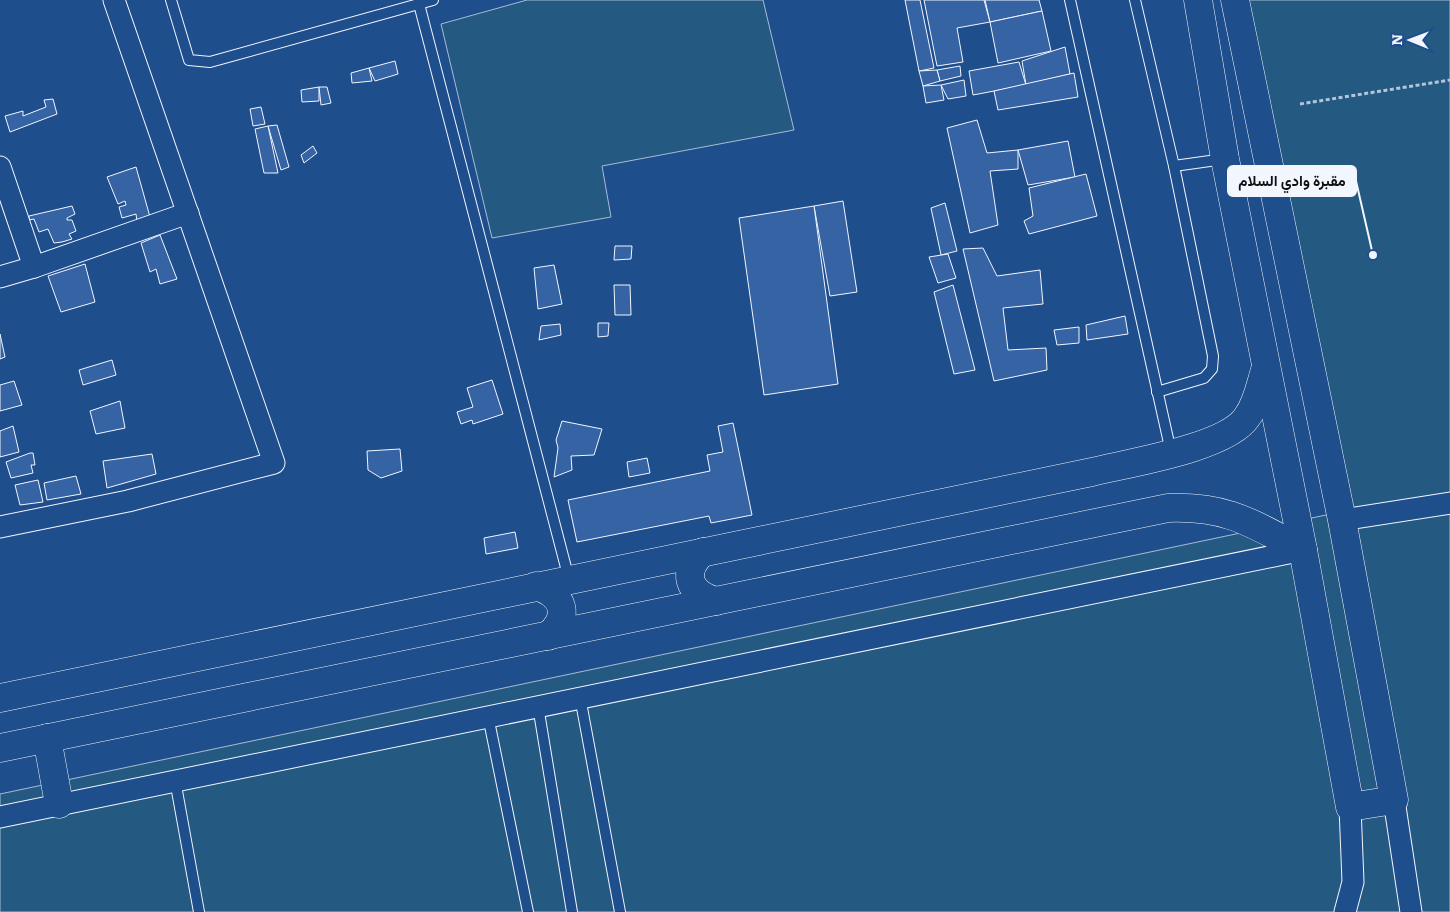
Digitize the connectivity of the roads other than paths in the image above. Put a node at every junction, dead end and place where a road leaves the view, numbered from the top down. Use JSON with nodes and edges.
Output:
{"nodes":[{"id":1,"x":114,"y":0,"type":"edge"},
{"id":2,"x":171,"y":0,"type":"edge"},
{"id":3,"x":433,"y":0,"type":"edge"},
{"id":4,"x":1070,"y":0,"type":"edge"},
{"id":5,"x":1134,"y":0,"type":"edge"},
{"id":6,"x":1198,"y":0,"type":"edge"},
{"id":7,"x":1235,"y":0,"type":"edge"},
{"id":8,"x":419,"y":4,"type":"junction"},
{"id":9,"x":1225,"y":159,"type":"junction"},
{"id":10,"x":1174,"y":166,"type":"junction"},
{"id":11,"x":0,"y":167,"type":"edge"},
{"id":12,"x":188,"y":213,"type":"junction"},
{"id":13,"x":34,"y":267,"type":"junction"},
{"id":14,"x":0,"y":277,"type":"edge"},
{"id":15,"x":1265,"y":369,"type":"junction"},
{"id":16,"x":1158,"y":392,"type":"junction"},
{"id":17,"x":1171,"y":453,"type":"junction"},
{"id":18,"x":1450,"y":503,"type":"edge"},
{"id":19,"x":1342,"y":520,"type":"junction"},
{"id":20,"x":0,"y":527,"type":"edge"},
{"id":21,"x":1303,"y":550,"type":"junction"},
{"id":22,"x":703,"y":552,"type":"junction"},
{"id":23,"x":569,"y":579,"type":"junction"},
{"id":24,"x":536,"y":586,"type":"junction"},
{"id":25,"x":716,"y":601,"type":"junction"},
{"id":26,"x":548,"y":636,"type":"junction"},
{"id":27,"x":580,"y":697,"type":"junction"},
{"id":28,"x":0,"y":698,"type":"edge"},
{"id":29,"x":538,"y":706,"type":"junction"},
{"id":30,"x":488,"y":716,"type":"junction"},
{"id":31,"x":47,"y":738,"type":"junction"},
{"id":32,"x":0,"y":748,"type":"edge"},
{"id":33,"x":175,"y":780,"type":"junction"},
{"id":34,"x":1394,"y":800,"type":"junction"},
{"id":35,"x":59,"y":804,"type":"junction"},
{"id":36,"x":1350,"y":807,"type":"junction"},
{"id":37,"x":0,"y":817,"type":"edge"},
{"id":38,"x":199,"y":912,"type":"edge"},
{"id":39,"x":528,"y":912,"type":"edge"},
{"id":40,"x":572,"y":912,"type":"edge"},
{"id":41,"x":620,"y":912,"type":"edge"},
{"id":42,"x":1345,"y":912,"type":"edge"},
{"id":43,"x":1411,"y":912,"type":"edge"}],
"edges":[{"from":1,"to":12,"type":"street"},
{"from":2,"to":8,"type":"lane"},
{"from":3,"to":8,"type":"lane"},
{"from":4,"to":16,"type":"lane"},
{"from":5,"to":10,"type":"lane"},
{"from":6,"to":9,"type":"main road"},
{"from":7,"to":19,"type":"main road"},
{"from":8,"to":23,"type":"lane"},
{"from":9,"to":10,"type":"lane"},
{"from":9,"to":15,"type":"main road"},
{"from":10,"to":16,"type":"lane"},
{"from":11,"to":13,"type":"street"},
{"from":12,"to":13,"type":"street"},
{"from":12,"to":20,"type":"street"},
{"from":13,"to":14,"type":"street"},
{"from":15,"to":17,"type":"main road"},
{"from":15,"to":21,"type":"main road"},
{"from":16,"to":17,"type":"lane"},
{"from":17,"to":22,"type":"main road"},
{"from":18,"to":19,"type":"street"},
{"from":19,"to":34,"type":"main road"},
{"from":21,"to":25,"type":"main road"},
{"from":21,"to":27,"type":"street"},
{"from":21,"to":36,"type":"main road"},
{"from":22,"to":23,"type":"main road"},
{"from":22,"to":25,"type":"main road"},
{"from":23,"to":24,"type":"main road"},
{"from":24,"to":26,"type":"main road"},
{"from":24,"to":28,"type":"main road"},
{"from":25,"to":26,"type":"main road"},
{"from":26,"to":31,"type":"main road"},
{"from":27,"to":29,"type":"street"},
{"from":27,"to":41,"type":"lane"},
{"from":29,"to":30,"type":"street"},
{"from":29,"to":40,"type":"lane"},
{"from":30,"to":33,"type":"street"},
{"from":30,"to":39,"type":"lane"},
{"from":31,"to":32,"type":"main road"},
{"from":31,"to":35,"type":"main road"},
{"from":33,"to":35,"type":"street"},
{"from":33,"to":38,"type":"lane"},
{"from":34,"to":36,"type":"main road"},
{"from":34,"to":43,"type":"street"},
{"from":35,"to":37,"type":"street"},
{"from":36,"to":42,"type":"street"}]}
